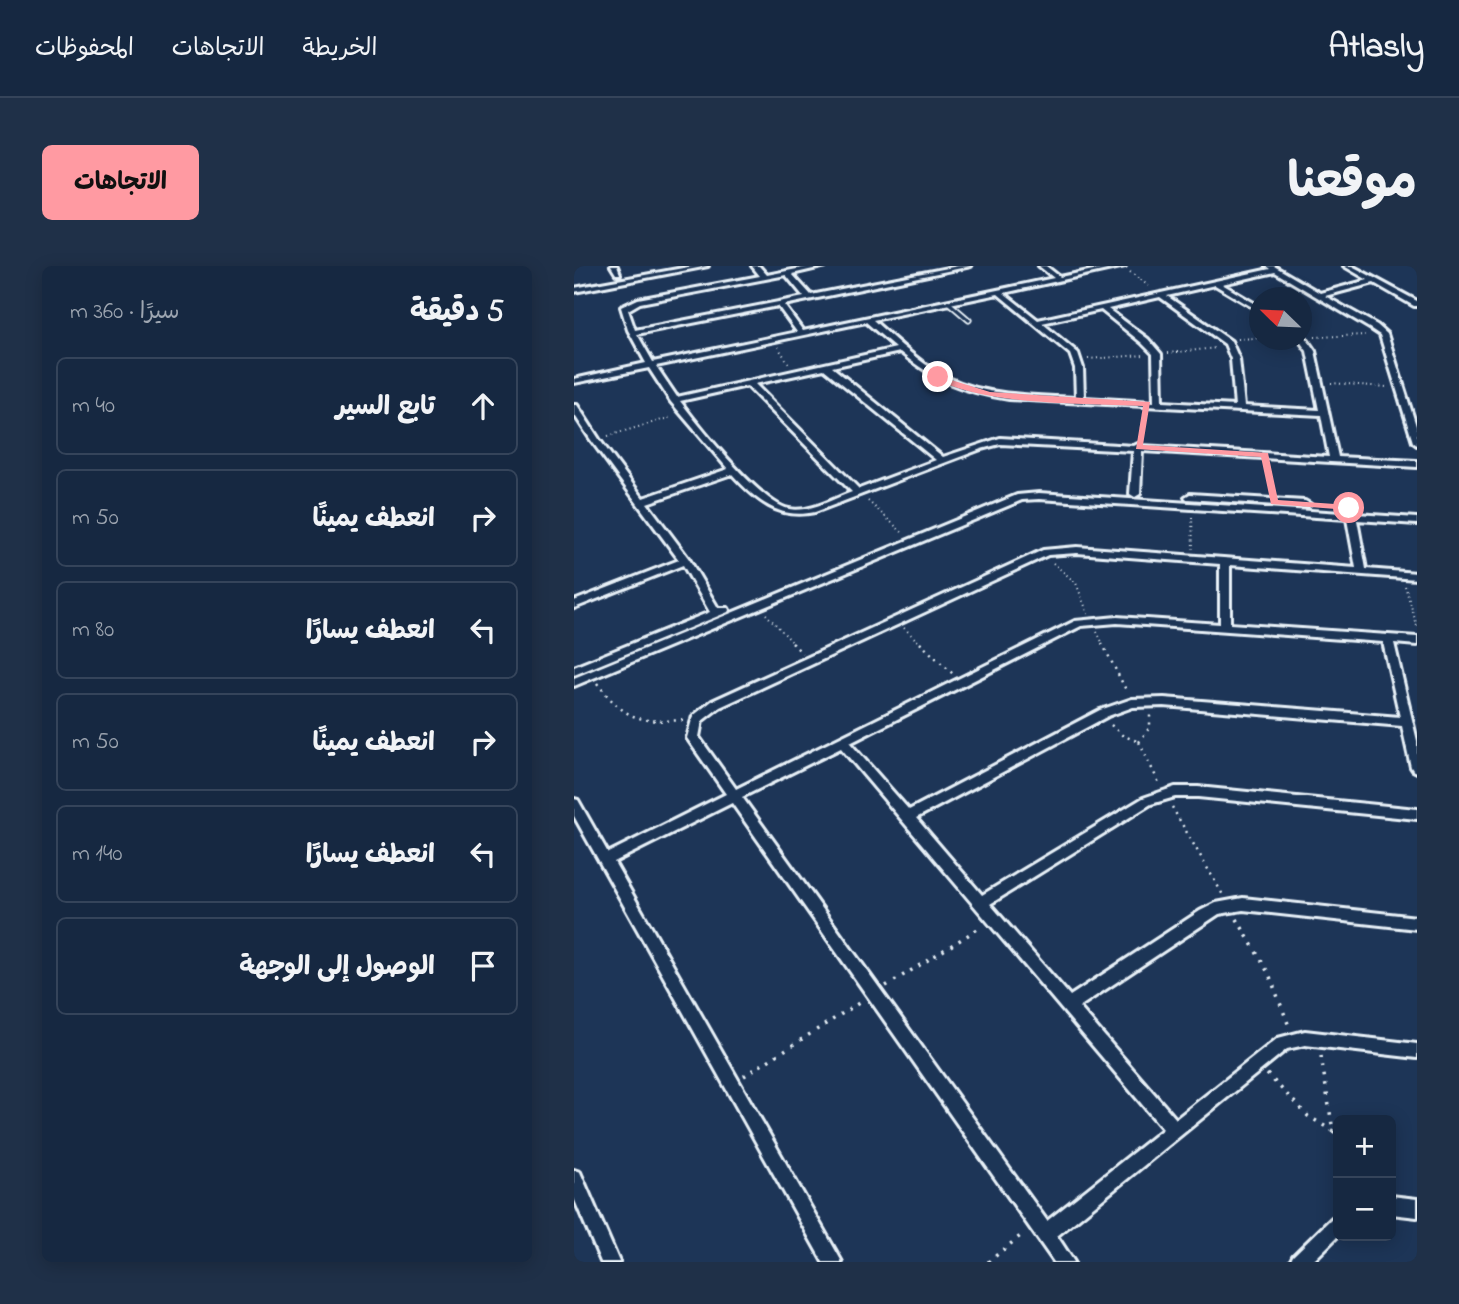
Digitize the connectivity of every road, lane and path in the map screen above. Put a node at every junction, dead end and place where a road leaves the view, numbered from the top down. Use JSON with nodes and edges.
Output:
{"nodes":[{"id":1,"x":660,"y":266,"type":"edge"},
{"id":2,"x":705,"y":266,"type":"edge"},
{"id":3,"x":755,"y":266,"type":"edge"},
{"id":4,"x":823,"y":266,"type":"edge"},
{"id":5,"x":968,"y":266,"type":"edge"},
{"id":6,"x":1042,"y":266,"type":"edge"},
{"id":7,"x":1122,"y":266,"type":"edge"},
{"id":8,"x":1347,"y":266,"type":"edge"},
{"id":9,"x":1272,"y":268,"type":"edge"},
{"id":10,"x":616,"y":270,"type":"edge"},
{"id":11,"x":788,"y":273,"type":"junction"},
{"id":12,"x":765,"y":277,"type":"junction"},
{"id":13,"x":1059,"y":279,"type":"junction"},
{"id":14,"x":574,"y":281,"type":"edge"},
{"id":15,"x":1374,"y":281,"type":"junction"},
{"id":16,"x":1216,"y":283,"type":"junction"},
{"id":17,"x":574,"y":290,"type":"edge"},
{"id":18,"x":998,"y":291,"type":"junction"},
{"id":19,"x":1161,"y":295,"type":"junction"},
{"id":20,"x":1320,"y":295,"type":"junction"},
{"id":21,"x":809,"y":298,"type":"junction"},
{"id":22,"x":947,"y":302,"type":"junction"},
{"id":23,"x":1249,"y":303,"type":"edge"},
{"id":24,"x":780,"y":304,"type":"junction"},
{"id":25,"x":1417,"y":304,"type":"edge"},
{"id":26,"x":1102,"y":308,"type":"junction"},
{"id":27,"x":867,"y":319,"type":"junction"},
{"id":28,"x":969,"y":320,"type":"dead end"},
{"id":29,"x":1038,"y":322,"type":"junction"},
{"id":30,"x":633,"y":333,"type":"junction"},
{"id":31,"x":801,"y":333,"type":"junction"},
{"id":32,"x":1383,"y":334,"type":"junction"},
{"id":33,"x":1312,"y":337,"type":"edge"},
{"id":34,"x":1249,"y":338,"type":"edge"},
{"id":35,"x":772,"y":339,"type":"junction"},
{"id":36,"x":1224,"y":339,"type":"junction"},
{"id":37,"x":902,"y":349,"type":"junction"},
{"id":38,"x":1310,"y":350,"type":"edge"},
{"id":39,"x":649,"y":364,"type":"junction"},
{"id":40,"x":826,"y":366,"type":"junction"},
{"id":41,"x":795,"y":373,"type":"junction"},
{"id":42,"x":574,"y":381,"type":"edge"},
{"id":43,"x":749,"y":383,"type":"junction"},
{"id":44,"x":1317,"y":383,"type":"junction"},
{"id":45,"x":1402,"y":388,"type":"junction"},
{"id":46,"x":674,"y":400,"type":"junction"},
{"id":47,"x":1080,"y":400,"type":"junction"},
{"id":48,"x":1147,"y":404,"type":"junction"},
{"id":49,"x":1158,"y":405,"type":"junction"},
{"id":50,"x":574,"y":407,"type":"edge"},
{"id":51,"x":1240,"y":410,"type":"junction"},
{"id":52,"x":685,"y":413,"type":"junction"},
{"id":53,"x":1324,"y":413,"type":"junction"},
{"id":54,"x":595,"y":440,"type":"junction"},
{"id":55,"x":1417,"y":442,"type":"edge"},
{"id":56,"x":1138,"y":447,"type":"junction"},
{"id":57,"x":1265,"y":455,"type":"junction"},
{"id":58,"x":1334,"y":459,"type":"junction"},
{"id":59,"x":941,"y":460,"type":"junction"},
{"id":60,"x":1417,"y":464,"type":"edge"},
{"id":61,"x":734,"y":470,"type":"junction"},
{"id":62,"x":858,"y":492,"type":"junction"},
{"id":63,"x":1135,"y":494,"type":"junction"},
{"id":64,"x":640,"y":502,"type":"junction"},
{"id":65,"x":1274,"y":502,"type":"junction"},
{"id":66,"x":1227,"y":504,"type":"junction"},
{"id":67,"x":1191,"y":506,"type":"junction"},
{"id":68,"x":1417,"y":513,"type":"edge"},
{"id":69,"x":1351,"y":516,"type":"junction"},
{"id":70,"x":1417,"y":522,"type":"edge"},
{"id":71,"x":904,"y":534,"type":"junction"},
{"id":72,"x":1193,"y":559,"type":"junction"},
{"id":73,"x":685,"y":561,"type":"junction"},
{"id":74,"x":1225,"y":562,"type":"junction"},
{"id":75,"x":1362,"y":572,"type":"junction"},
{"id":76,"x":1402,"y":575,"type":"junction"},
{"id":77,"x":1417,"y":576,"type":"edge"},
{"id":78,"x":574,"y":605,"type":"edge"},
{"id":79,"x":757,"y":605,"type":"junction"},
{"id":80,"x":716,"y":613,"type":"junction"},
{"id":81,"x":896,"y":620,"type":"junction"},
{"id":82,"x":1417,"y":626,"type":"edge"},
{"id":83,"x":1225,"y":627,"type":"junction"},
{"id":84,"x":1388,"y":639,"type":"junction"},
{"id":85,"x":1417,"y":641,"type":"edge"},
{"id":86,"x":809,"y":660,"type":"junction"},
{"id":87,"x":574,"y":671,"type":"edge"},
{"id":88,"x":591,"y":675,"type":"junction"},
{"id":89,"x":960,"y":681,"type":"junction"},
{"id":90,"x":574,"y":682,"type":"edge"},
{"id":91,"x":1147,"y":701,"type":"junction"},
{"id":92,"x":1104,"y":713,"type":"junction"},
{"id":93,"x":696,"y":719,"type":"junction"},
{"id":94,"x":1407,"y":722,"type":"junction"},
{"id":95,"x":842,"y":741,"type":"junction"},
{"id":96,"x":1139,"y":742,"type":"junction"},
{"id":97,"x":1417,"y":767,"type":"edge"},
{"id":98,"x":1164,"y":794,"type":"junction"},
{"id":99,"x":733,"y":796,"type":"junction"},
{"id":100,"x":574,"y":804,"type":"edge"},
{"id":101,"x":1417,"y":814,"type":"edge"},
{"id":102,"x":907,"y":817,"type":"junction"},
{"id":103,"x":606,"y":860,"type":"junction"},
{"id":104,"x":980,"y":902,"type":"junction"},
{"id":105,"x":1229,"y":905,"type":"junction"},
{"id":106,"x":1417,"y":923,"type":"edge"},
{"id":107,"x":1068,"y":1006,"type":"junction"},
{"id":108,"x":1317,"y":1039,"type":"junction"},
{"id":109,"x":1293,"y":1040,"type":"junction"},
{"id":110,"x":1417,"y":1051,"type":"edge"},
{"id":111,"x":1257,"y":1062,"type":"junction"},
{"id":112,"x":1333,"y":1126,"type":"edge"},
{"id":113,"x":1174,"y":1129,"type":"junction"},
{"id":114,"x":1333,"y":1130,"type":"edge"},
{"id":115,"x":574,"y":1178,"type":"edge"},
{"id":116,"x":1396,"y":1206,"type":"edge"},
{"id":117,"x":1417,"y":1208,"type":"edge"},
{"id":118,"x":1041,"y":1229,"type":"junction"},
{"id":119,"x":1333,"y":1229,"type":"edge"},
{"id":120,"x":610,"y":1262,"type":"edge"},
{"id":121,"x":833,"y":1262,"type":"edge"},
{"id":122,"x":988,"y":1262,"type":"edge"},
{"id":123,"x":1065,"y":1262,"type":"edge"},
{"id":124,"x":1299,"y":1262,"type":"edge"}],
"edges":[{"from":1,"to":10,"type":"street"},
{"from":2,"to":17,"type":"street"},
{"from":3,"to":12,"type":"street"},
{"from":4,"to":11,"type":"street"},
{"from":5,"to":21,"type":"street"},
{"from":6,"to":13,"type":"street"},
{"from":7,"to":13,"type":"street"},
{"from":7,"to":19,"type":"path"},
{"from":8,"to":15,"type":"street"},
{"from":9,"to":16,"type":"street"},
{"from":9,"to":20,"type":"street"},
{"from":10,"to":14,"type":"street"},
{"from":11,"to":12,"type":"street"},
{"from":11,"to":21,"type":"street"},
{"from":12,"to":30,"type":"street"},
{"from":13,"to":18,"type":"street"},
{"from":15,"to":20,"type":"street"},
{"from":15,"to":25,"type":"street"},
{"from":16,"to":19,"type":"street"},
{"from":16,"to":23,"type":"street"},
{"from":18,"to":22,"type":"street"},
{"from":18,"to":29,"type":"street"},
{"from":19,"to":26,"type":"street"},
{"from":19,"to":36,"type":"street"},
{"from":20,"to":32,"type":"street"},
{"from":21,"to":24,"type":"street"},
{"from":22,"to":27,"type":"street"},
{"from":22,"to":28,"type":"lane"},
{"from":24,"to":30,"type":"street"},
{"from":24,"to":31,"type":"street"},
{"from":26,"to":29,"type":"street"},
{"from":26,"to":49,"type":"street"},
{"from":27,"to":31,"type":"street"},
{"from":27,"to":37,"type":"street"},
{"from":29,"to":47,"type":"street"},
{"from":30,"to":39,"type":"street"},
{"from":31,"to":35,"type":"street"},
{"from":32,"to":33,"type":"path"},
{"from":32,"to":45,"type":"street"},
{"from":34,"to":36,"type":"path"},
{"from":35,"to":39,"type":"street"},
{"from":35,"to":41,"type":"path"},
{"from":36,"to":51,"type":"street"},
{"from":37,"to":40,"type":"street"},
{"from":37,"to":47,"type":"street"},
{"from":38,"to":44,"type":"street"},
{"from":39,"to":42,"type":"street"},
{"from":39,"to":46,"type":"street"},
{"from":40,"to":41,"type":"street"},
{"from":40,"to":59,"type":"street"},
{"from":41,"to":43,"type":"street"},
{"from":43,"to":46,"type":"street"},
{"from":43,"to":62,"type":"street"},
{"from":44,"to":45,"type":"path"},
{"from":44,"to":53,"type":"street"},
{"from":45,"to":55,"type":"street"},
{"from":46,"to":52,"type":"street"},
{"from":47,"to":48,"type":"street"},
{"from":48,"to":49,"type":"street"},
{"from":48,"to":56,"type":"path"},
{"from":49,"to":51,"type":"street"},
{"from":50,"to":54,"type":"street"},
{"from":51,"to":53,"type":"street"},
{"from":52,"to":54,"type":"path"},
{"from":52,"to":61,"type":"street"},
{"from":53,"to":58,"type":"street"},
{"from":54,"to":64,"type":"street"},
{"from":56,"to":57,"type":"street"},
{"from":56,"to":59,"type":"street"},
{"from":56,"to":63,"type":"street"},
{"from":57,"to":58,"type":"street"},
{"from":57,"to":65,"type":"path"},
{"from":58,"to":60,"type":"street"},
{"from":59,"to":62,"type":"street"},
{"from":61,"to":62,"type":"street"},
{"from":61,"to":64,"type":"street"},
{"from":62,"to":71,"type":"path"},
{"from":63,"to":66,"type":"street"},
{"from":63,"to":71,"type":"street"},
{"from":64,"to":73,"type":"street"},
{"from":65,"to":66,"type":"street"},
{"from":65,"to":68,"type":"street"},
{"from":66,"to":67,"type":"street"},
{"from":66,"to":69,"type":"street"},
{"from":67,"to":72,"type":"path"},
{"from":67,"to":79,"type":"street"},
{"from":69,"to":70,"type":"street"},
{"from":69,"to":75,"type":"street"},
{"from":71,"to":80,"type":"street"},
{"from":72,"to":74,"type":"street"},
{"from":72,"to":81,"type":"street"},
{"from":73,"to":78,"type":"street"},
{"from":73,"to":80,"type":"street"},
{"from":74,"to":75,"type":"street"},
{"from":74,"to":83,"type":"street"},
{"from":75,"to":76,"type":"street"},
{"from":76,"to":77,"type":"street"},
{"from":76,"to":82,"type":"path"},
{"from":79,"to":86,"type":"path"},
{"from":79,"to":88,"type":"street"},
{"from":80,"to":87,"type":"street"},
{"from":81,"to":86,"type":"street"},
{"from":81,"to":89,"type":"path"},
{"from":83,"to":84,"type":"street"},
{"from":83,"to":89,"type":"street"},
{"from":84,"to":85,"type":"street"},
{"from":84,"to":94,"type":"street"},
{"from":86,"to":93,"type":"street"},
{"from":88,"to":90,"type":"street"},
{"from":88,"to":93,"type":"path"},
{"from":89,"to":95,"type":"street"},
{"from":91,"to":92,"type":"street"},
{"from":91,"to":94,"type":"street"},
{"from":91,"to":96,"type":"path"},
{"from":92,"to":96,"type":"path"},
{"from":92,"to":102,"type":"street"},
{"from":93,"to":99,"type":"street"},
{"from":94,"to":97,"type":"street"},
{"from":95,"to":99,"type":"street"},
{"from":95,"to":102,"type":"street"},
{"from":96,"to":98,"type":"path"},
{"from":98,"to":101,"type":"street"},
{"from":98,"to":104,"type":"street"},
{"from":98,"to":105,"type":"path"},
{"from":99,"to":103,"type":"street"},
{"from":99,"to":118,"type":"street"},
{"from":100,"to":103,"type":"street"},
{"from":102,"to":104,"type":"street"},
{"from":103,"to":121,"type":"street"},
{"from":104,"to":107,"type":"street"},
{"from":105,"to":106,"type":"street"},
{"from":105,"to":107,"type":"street"},
{"from":105,"to":109,"type":"path"},
{"from":107,"to":113,"type":"street"},
{"from":108,"to":109,"type":"street"},
{"from":108,"to":110,"type":"street"},
{"from":108,"to":112,"type":"path"},
{"from":109,"to":111,"type":"street"},
{"from":111,"to":113,"type":"street"},
{"from":111,"to":114,"type":"path"},
{"from":113,"to":118,"type":"street"},
{"from":115,"to":120,"type":"street"},
{"from":116,"to":117,"type":"street"},
{"from":118,"to":122,"type":"path"},
{"from":118,"to":123,"type":"street"},
{"from":119,"to":124,"type":"street"}]}
